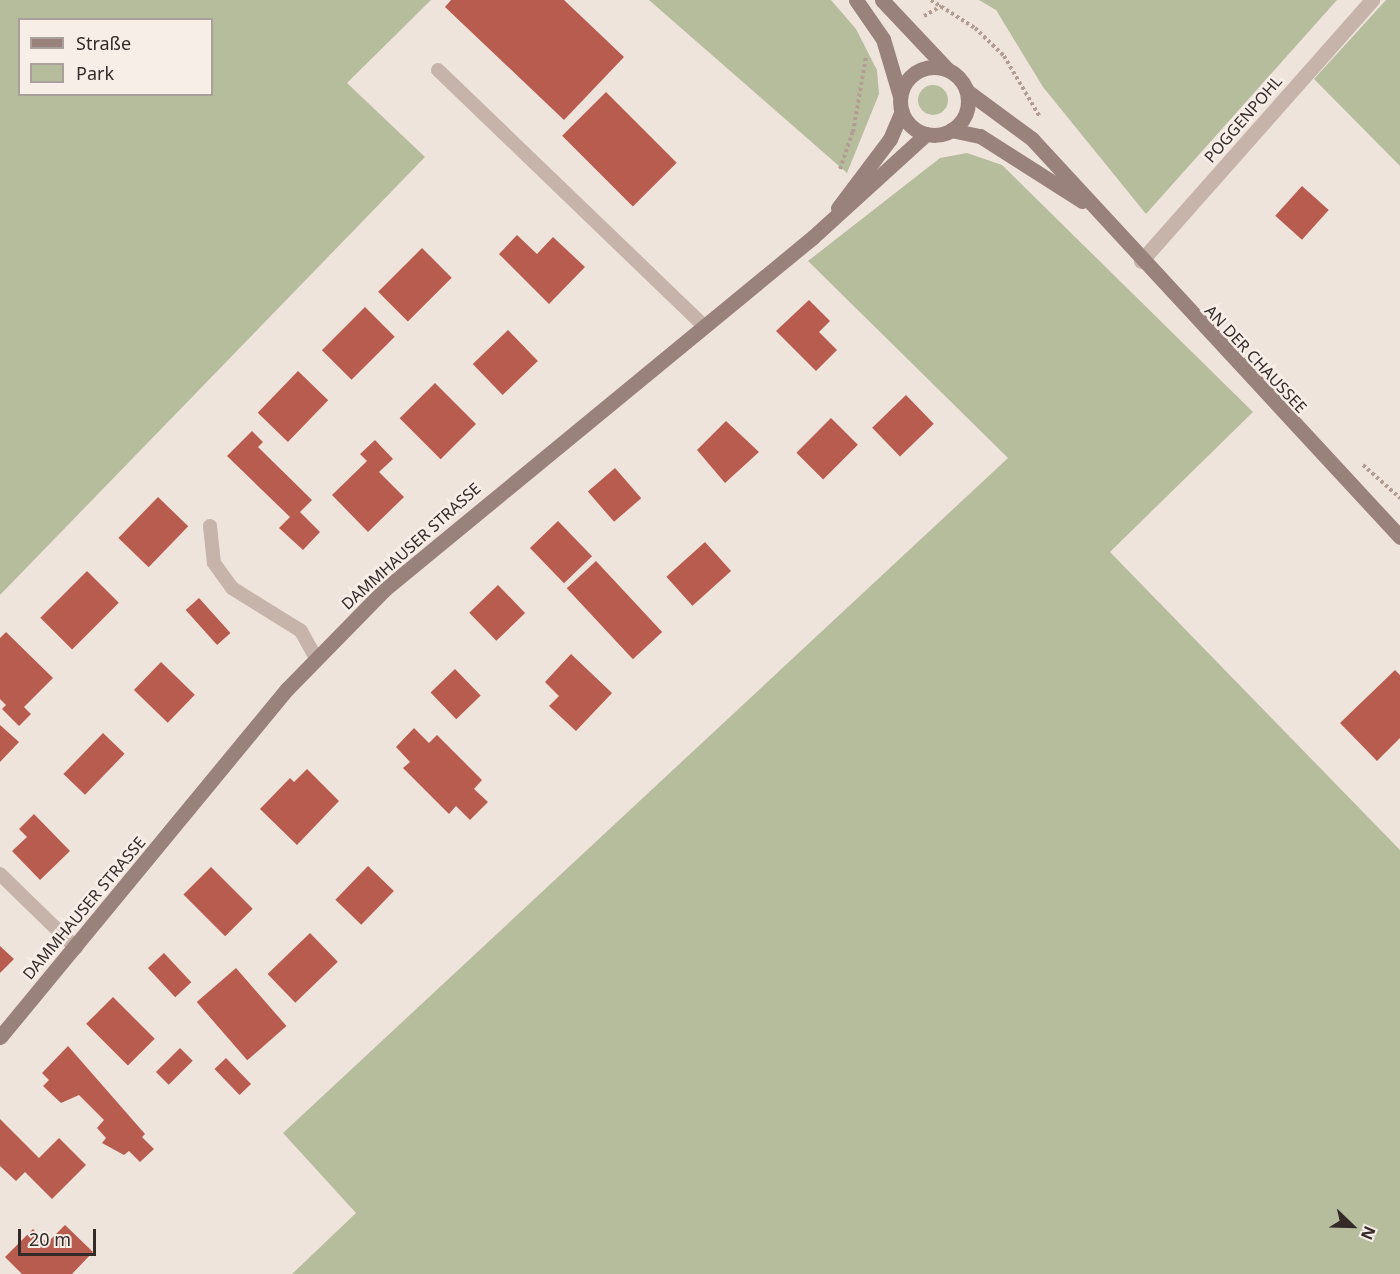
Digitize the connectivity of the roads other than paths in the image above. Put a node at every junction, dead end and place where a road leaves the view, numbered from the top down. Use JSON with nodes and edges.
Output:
{"nodes":[{"id":1,"x":856,"y":0,"type":"edge"},
{"id":2,"x":882,"y":0,"type":"edge"},
{"id":3,"x":1372,"y":0,"type":"edge"},
{"id":4,"x":946,"y":69,"type":"junction"},
{"id":5,"x":438,"y":70,"type":"dead end"},
{"id":6,"x":967,"y":91,"type":"junction"},
{"id":7,"x":901,"y":103,"type":"junction"},
{"id":8,"x":951,"y":130,"type":"junction"},
{"id":9,"x":926,"y":134,"type":"junction"},
{"id":10,"x":1088,"y":204,"type":"junction"},
{"id":11,"x":830,"y":220,"type":"junction"},
{"id":12,"x":1141,"y":261,"type":"junction"},
{"id":13,"x":703,"y":325,"type":"junction"},
{"id":14,"x":210,"y":526,"type":"dead end"},
{"id":15,"x":1400,"y":537,"type":"edge"},
{"id":16,"x":316,"y":658,"type":"junction"},
{"id":17,"x":0,"y":874,"type":"edge"},
{"id":18,"x":76,"y":948,"type":"junction"},
{"id":19,"x":0,"y":1037,"type":"edge"}],
"edges":[{"from":1,"to":7,"type":"street"},
{"from":2,"to":4,"type":"street"},
{"from":3,"to":12,"type":"street","name":"POGGENPOHL"},
{"from":4,"to":6,"type":"street"},
{"from":4,"to":7,"type":"street"},
{"from":5,"to":13,"type":"lane"},
{"from":6,"to":8,"type":"street"},
{"from":6,"to":10,"type":"street"},
{"from":7,"to":9,"type":"street"},
{"from":7,"to":11,"type":"street","name":"DAMMHAUSER STRASSE"},
{"from":8,"to":9,"type":"street"},
{"from":8,"to":10,"type":"street"},
{"from":9,"to":11,"type":"street","name":"DAMMHAUSER STRASSE"},
{"from":10,"to":12,"type":"street","name":"AN DER CHAUSSEE"},
{"from":11,"to":13,"type":"street","name":"DAMMHAUSER STRASSE"},
{"from":12,"to":15,"type":"street","name":"AN DER CHAUSSEE"},
{"from":13,"to":16,"type":"street","name":"DAMMHAUSER STRASSE"},
{"from":14,"to":16,"type":"lane"},
{"from":16,"to":18,"type":"street","name":"DAMMHAUSER STRASSE"},
{"from":17,"to":18,"type":"lane"},
{"from":18,"to":19,"type":"street","name":"DAMMHAUSER STRASSE"}]}
